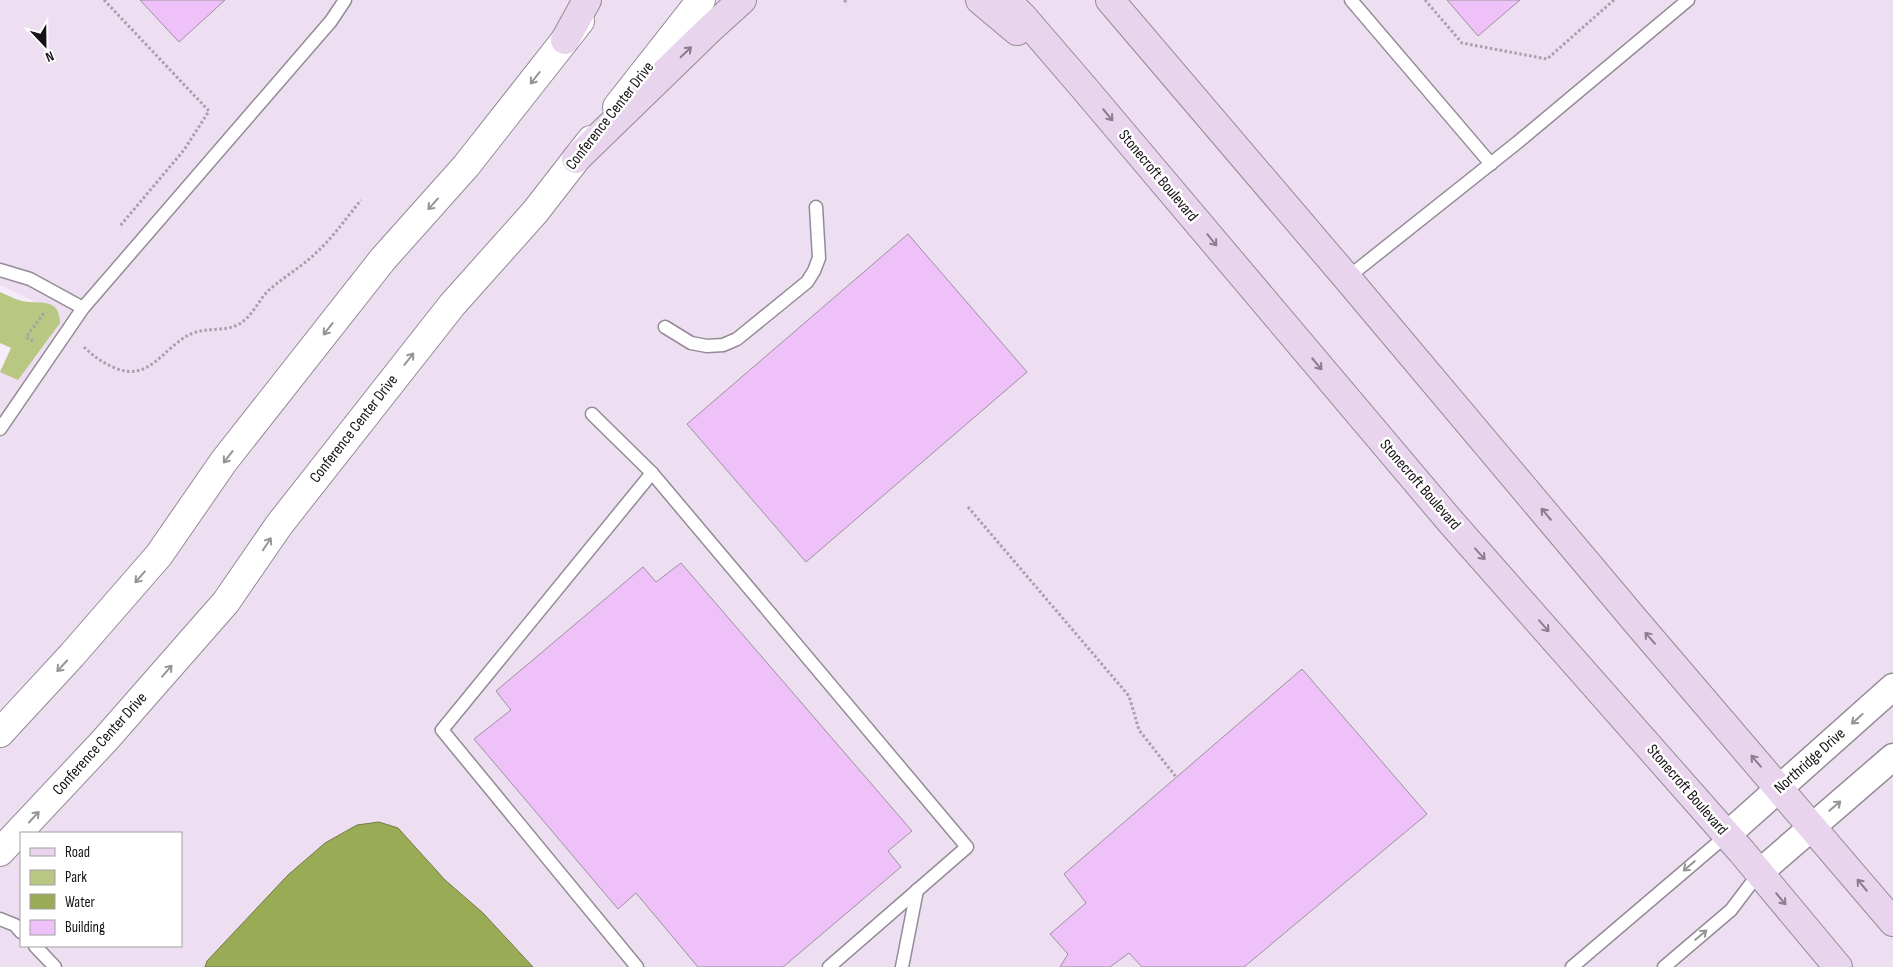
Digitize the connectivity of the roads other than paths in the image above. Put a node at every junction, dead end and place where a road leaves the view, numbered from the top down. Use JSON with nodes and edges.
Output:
{"nodes":[{"id":1,"x":345,"y":0,"type":"edge"},
{"id":2,"x":588,"y":0,"type":"edge"},
{"id":3,"x":596,"y":0,"type":"edge"},
{"id":4,"x":701,"y":0,"type":"edge"},
{"id":5,"x":742,"y":0,"type":"edge"},
{"id":6,"x":980,"y":0,"type":"edge"},
{"id":7,"x":1006,"y":0,"type":"edge"},
{"id":8,"x":1110,"y":0,"type":"edge"},
{"id":9,"x":1116,"y":0,"type":"edge"},
{"id":10,"x":1351,"y":0,"type":"edge"},
{"id":11,"x":1688,"y":0,"type":"edge"},
{"id":12,"x":565,"y":40,"type":"junction"},
{"id":13,"x":1146,"y":44,"type":"junction"},
{"id":14,"x":1085,"y":89,"type":"junction"},
{"id":15,"x":576,"y":159,"type":"junction"},
{"id":16,"x":1491,"y":164,"type":"junction"},
{"id":17,"x":816,"y":207,"type":"dead end"},
{"id":18,"x":0,"y":270,"type":"edge"},
{"id":19,"x":1347,"y":278,"type":"junction"},
{"id":20,"x":83,"y":308,"type":"junction"},
{"id":21,"x":665,"y":327,"type":"dead end"},
{"id":22,"x":592,"y":414,"type":"dead end"},
{"id":23,"x":0,"y":429,"type":"edge"},
{"id":24,"x":652,"y":473,"type":"junction"},
{"id":25,"x":1893,"y":687,"type":"edge"},
{"id":26,"x":0,"y":733,"type":"edge"},
{"id":27,"x":1893,"y":757,"type":"edge"},
{"id":28,"x":1779,"y":788,"type":"junction"},
{"id":29,"x":1812,"y":826,"type":"junction"},
{"id":30,"x":1727,"y":835,"type":"junction"},
{"id":31,"x":0,"y":852,"type":"edge"},
{"id":32,"x":1759,"y":873,"type":"junction"},
{"id":33,"x":917,"y":890,"type":"junction"},
{"id":34,"x":0,"y":919,"type":"edge"},
{"id":35,"x":1893,"y":922,"type":"edge"},
{"id":36,"x":20,"y":931,"type":"edge"},
{"id":37,"x":36,"y":947,"type":"edge"},
{"id":38,"x":629,"y":964,"type":"edge"},
{"id":39,"x":55,"y":967,"type":"edge"},
{"id":40,"x":828,"y":967,"type":"edge"},
{"id":41,"x":902,"y":967,"type":"edge"},
{"id":42,"x":1572,"y":967,"type":"edge"},
{"id":43,"x":1664,"y":967,"type":"edge"},
{"id":44,"x":1838,"y":967,"type":"edge"}],
"edges":[{"from":1,"to":20,"type":"lane"},
{"from":2,"to":12,"type":"main road"},
{"from":3,"to":12,"type":"street"},
{"from":4,"to":15,"type":"street","name":"Conference Center Drive"},
{"from":15,"to":5,"type":"main road","one_way":true},
{"from":6,"to":14,"type":"main road"},
{"from":7,"to":14,"type":"main road","name":"Stonecroft Boulevard"},
{"from":8,"to":13,"type":"main road"},
{"from":9,"to":13,"type":"main road"},
{"from":10,"to":16,"type":"lane"},
{"from":11,"to":16,"type":"lane"},
{"from":12,"to":26,"type":"street","one_way":true},
{"from":13,"to":19,"type":"main road"},
{"from":14,"to":30,"type":"main road","name":"Stonecroft Boulevard","one_way":true},
{"from":31,"to":15,"type":"street","name":"Conference Center Drive","one_way":true},
{"from":16,"to":19,"type":"lane"},
{"from":17,"to":21,"type":"lane"},
{"from":18,"to":20,"type":"lane"},
{"from":28,"to":19,"type":"main road","one_way":true},
{"from":20,"to":23,"type":"lane"},
{"from":22,"to":24,"type":"lane"},
{"from":24,"to":33,"type":"lane"},
{"from":24,"to":38,"type":"lane"},
{"from":25,"to":28,"type":"street","name":"Northridge Drive","one_way":true},
{"from":29,"to":27,"type":"street","one_way":true},
{"from":28,"to":29,"type":"main road"},
{"from":28,"to":30,"type":"street","name":"Northridge Drive"},
{"from":29,"to":32,"type":"street"},
{"from":35,"to":29,"type":"main road","one_way":true},
{"from":30,"to":32,"type":"main road","name":"Stonecroft Boulevard"},
{"from":30,"to":42,"type":"lane","one_way":true},
{"from":43,"to":32,"type":"lane","one_way":true},
{"from":32,"to":44,"type":"main road","name":"Stonecroft Boulevard","one_way":true},
{"from":33,"to":40,"type":"lane"},
{"from":33,"to":41,"type":"lane"},
{"from":34,"to":36,"type":"lane"},
{"from":37,"to":39,"type":"lane"}]}
